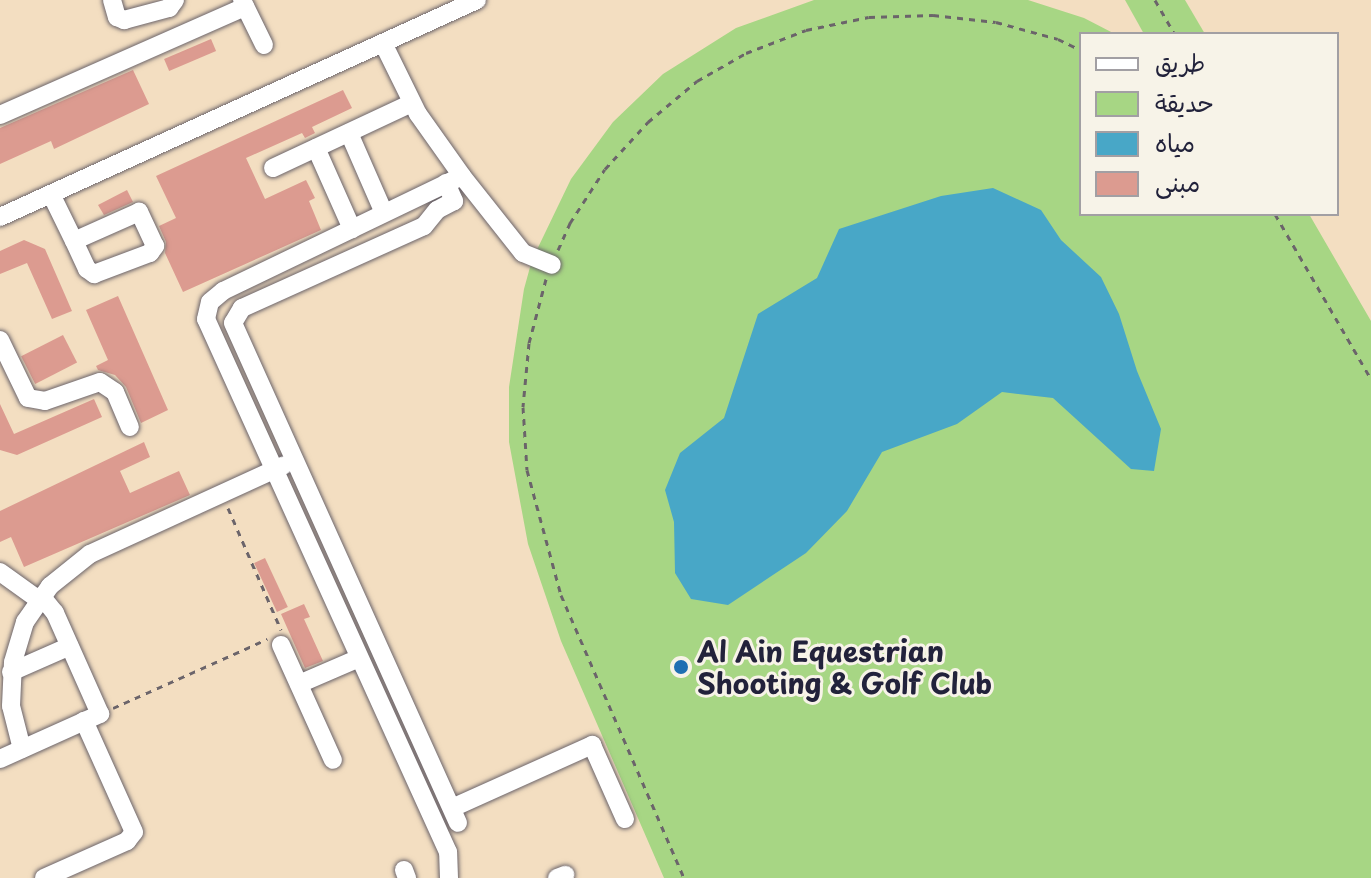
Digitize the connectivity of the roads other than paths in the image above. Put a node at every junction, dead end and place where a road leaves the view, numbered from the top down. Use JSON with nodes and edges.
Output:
{"nodes":[{"id":1,"x":112,"y":0,"type":"edge"},
{"id":2,"x":175,"y":0,"type":"edge"},
{"id":3,"x":477,"y":0,"type":"edge"},
{"id":4,"x":243,"y":4,"type":"edge"},
{"id":5,"x":142,"y":8,"type":"edge"},
{"id":6,"x":383,"y":43,"type":"junction"},
{"id":7,"x":264,"y":45,"type":"dead end"},
{"id":8,"x":412,"y":103,"type":"junction"},
{"id":9,"x":0,"y":115,"type":"edge"},
{"id":10,"x":349,"y":133,"type":"junction"},
{"id":11,"x":316,"y":148,"type":"junction"},
{"id":12,"x":273,"y":168,"type":"dead end"},
{"id":13,"x":454,"y":180,"type":"junction"},
{"id":14,"x":51,"y":194,"type":"junction"},
{"id":15,"x":384,"y":213,"type":"junction"},
{"id":16,"x":0,"y":217,"type":"edge"},
{"id":17,"x":352,"y":229,"type":"junction"},
{"id":18,"x":74,"y":241,"type":"dead end"},
{"id":19,"x":552,"y":265,"type":"road end"},
{"id":20,"x":0,"y":340,"type":"edge"},
{"id":21,"x":130,"y":427,"type":"dead end"},
{"id":22,"x":294,"y":461,"type":"junction"},
{"id":23,"x":274,"y":470,"type":"junction"},
{"id":24,"x":0,"y":572,"type":"edge"},
{"id":25,"x":40,"y":598,"type":"junction"},
{"id":26,"x":281,"y":645,"type":"dead end"},
{"id":27,"x":70,"y":646,"type":"junction"},
{"id":28,"x":359,"y":658,"type":"junction"},
{"id":29,"x":11,"y":672,"type":"junction"},
{"id":30,"x":299,"y":684,"type":"junction"},
{"id":31,"x":92,"y":718,"type":"junction"},
{"id":32,"x":22,"y":749,"type":"junction"},
{"id":33,"x":0,"y":759,"type":"edge"},
{"id":34,"x":333,"y":760,"type":"dead end"},
{"id":35,"x":625,"y":819,"type":"dead end"},
{"id":36,"x":44,"y":878,"type":"edge"},
{"id":37,"x":449,"y":878,"type":"edge"}],
"edges":[{"from":1,"to":5,"type":"street"},
{"from":2,"to":5,"type":"street"},
{"from":3,"to":6,"type":"street"},
{"from":4,"to":7,"type":"street"},
{"from":4,"to":9,"type":"street"},
{"from":6,"to":8,"type":"street"},
{"from":6,"to":14,"type":"street"},
{"from":8,"to":10,"type":"street"},
{"from":8,"to":13,"type":"street"},
{"from":10,"to":11,"type":"street"},
{"from":10,"to":15,"type":"street"},
{"from":11,"to":12,"type":"street"},
{"from":11,"to":17,"type":"street"},
{"from":13,"to":15,"type":"street"},
{"from":13,"to":19,"type":"street"},
{"from":13,"to":22,"type":"street"},
{"from":14,"to":16,"type":"street"},
{"from":14,"to":18,"type":"street"},
{"from":15,"to":17,"type":"street"},
{"from":17,"to":23,"type":"street"},
{"from":20,"to":21,"type":"street"},
{"from":22,"to":23,"type":"street"},
{"from":22,"to":35,"type":"street"},
{"from":23,"to":25,"type":"street"},
{"from":23,"to":28,"type":"street"},
{"from":24,"to":25,"type":"street"},
{"from":25,"to":27,"type":"street"},
{"from":25,"to":29,"type":"street"},
{"from":26,"to":30,"type":"street"},
{"from":27,"to":29,"type":"street"},
{"from":27,"to":31,"type":"street"},
{"from":28,"to":30,"type":"street"},
{"from":28,"to":37,"type":"street"},
{"from":29,"to":32,"type":"street"},
{"from":30,"to":34,"type":"street"},
{"from":31,"to":32,"type":"street"},
{"from":31,"to":36,"type":"street"},
{"from":32,"to":33,"type":"street"}]}
